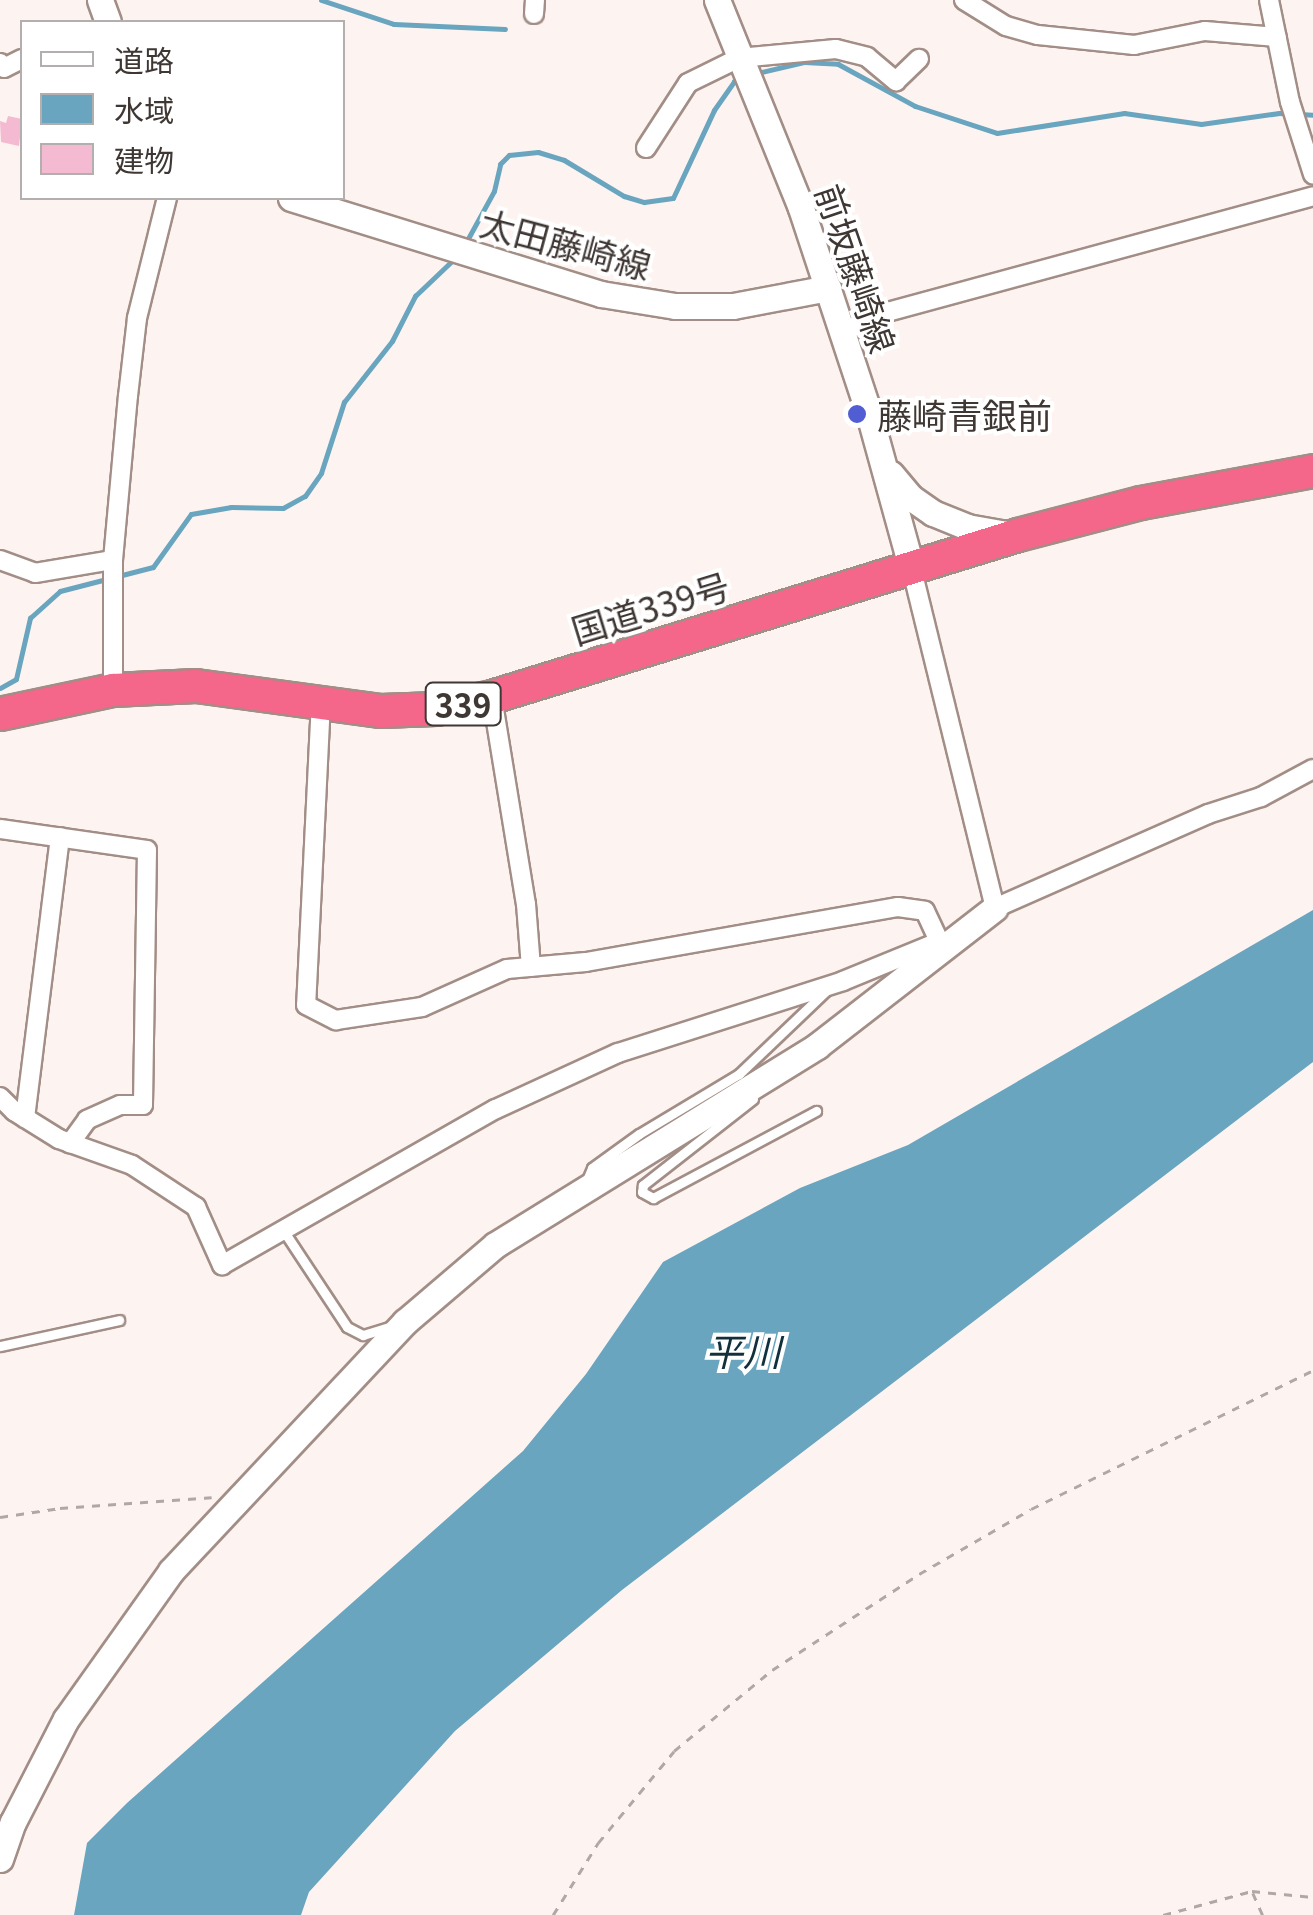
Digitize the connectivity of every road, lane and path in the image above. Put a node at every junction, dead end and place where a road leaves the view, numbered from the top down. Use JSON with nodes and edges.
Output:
{"nodes":[{"id":1,"x":716,"y":0,"type":"edge"},
{"id":2,"x":964,"y":0,"type":"edge"},
{"id":3,"x":1269,"y":0,"type":"edge"},
{"id":4,"x":1277,"y":37,"type":"junction"},
{"id":5,"x":739,"y":58,"type":"junction"},
{"id":6,"x":919,"y":59,"type":"dead end"},
{"id":7,"x":646,"y":148,"type":"dead end"},
{"id":8,"x":1313,"y":174,"type":"edge"},
{"id":9,"x":1313,"y":196,"type":"edge"},
{"id":10,"x":166,"y":200,"type":"edge"},
{"id":11,"x":298,"y":200,"type":"edge"},
{"id":12,"x":828,"y":288,"type":"junction"},
{"id":13,"x":844,"y":332,"type":"junction"},
{"id":14,"x":885,"y":466,"type":"junction"},
{"id":15,"x":1313,"y":472,"type":"edge"},
{"id":16,"x":1018,"y":535,"type":"junction"},
{"id":17,"x":0,"y":560,"type":"edge"},
{"id":18,"x":113,"y":560,"type":"junction"},
{"id":19,"x":912,"y":566,"type":"junction"},
{"id":20,"x":113,"y":690,"type":"junction"},
{"id":21,"x":492,"y":698,"type":"junction"},
{"id":22,"x":321,"y":700,"type":"junction"},
{"id":23,"x":0,"y":714,"type":"edge"},
{"id":24,"x":1313,"y":769,"type":"edge"},
{"id":25,"x":0,"y":829,"type":"edge"},
{"id":26,"x":60,"y":838,"type":"junction"},
{"id":27,"x":994,"y":908,"type":"junction"},
{"id":28,"x":944,"y":942,"type":"junction"},
{"id":29,"x":531,"y":967,"type":"junction"},
{"id":30,"x":833,"y":984,"type":"junction"},
{"id":31,"x":816,"y":1046,"type":"junction"},
{"id":32,"x":0,"y":1096,"type":"edge"},
{"id":33,"x":816,"y":1111,"type":"dead end"},
{"id":34,"x":25,"y":1118,"type":"junction"},
{"id":35,"x":70,"y":1143,"type":"junction"},
{"id":36,"x":584,"y":1187,"type":"junction"},
{"id":37,"x":283,"y":1230,"type":"junction"},
{"id":38,"x":119,"y":1320,"type":"dead end"},
{"id":39,"x":405,"y":1322,"type":"junction"},
{"id":40,"x":0,"y":1346,"type":"edge"},
{"id":41,"x":1313,"y":1370,"type":"edge"},
{"id":42,"x":215,"y":1496,"type":"dead end"},
{"id":43,"x":0,"y":1517,"type":"edge"},
{"id":44,"x":0,"y":1859,"type":"edge"},
{"id":45,"x":1252,"y":1892,"type":"junction"},
{"id":46,"x":1313,"y":1898,"type":"edge"},
{"id":47,"x":554,"y":1915,"type":"edge"},
{"id":48,"x":1163,"y":1915,"type":"edge"},
{"id":49,"x":1263,"y":1915,"type":"edge"}],
"edges":[{"from":1,"to":5,"type":"street","name":"前坂藤崎線"},
{"from":2,"to":4,"type":"street"},
{"from":3,"to":4,"type":"street"},
{"from":4,"to":8,"type":"street"},
{"from":5,"to":6,"type":"street"},
{"from":5,"to":7,"type":"street"},
{"from":5,"to":12,"type":"street","name":"前坂藤崎線"},
{"from":9,"to":13,"type":"street"},
{"from":10,"to":18,"type":"street"},
{"from":11,"to":12,"type":"street","name":"太田藤崎線"},
{"from":12,"to":13,"type":"street","name":"前坂藤崎線"},
{"from":13,"to":14,"type":"street","name":"前坂藤崎線"},
{"from":14,"to":16,"type":"street"},
{"from":14,"to":19,"type":"street","name":"前坂藤崎線"},
{"from":15,"to":16,"type":"highway","name":"国道339号","number":"339"},
{"from":16,"to":19,"type":"highway","name":"国道339号","number":"339"},
{"from":17,"to":18,"type":"street"},
{"from":18,"to":20,"type":"street"},
{"from":19,"to":21,"type":"highway","name":"国道339号","number":"339"},
{"from":19,"to":27,"type":"street"},
{"from":20,"to":22,"type":"highway","name":"国道339号","number":"339"},
{"from":20,"to":23,"type":"highway","name":"国道339号","number":"339"},
{"from":21,"to":22,"type":"highway","name":"国道339号","number":"339"},
{"from":21,"to":29,"type":"street"},
{"from":22,"to":29,"type":"street"},
{"from":24,"to":27,"type":"street"},
{"from":25,"to":26,"type":"street"},
{"from":26,"to":34,"type":"street"},
{"from":26,"to":35,"type":"street"},
{"from":27,"to":28,"type":"street"},
{"from":28,"to":29,"type":"street"},
{"from":28,"to":30,"type":"street"},
{"from":28,"to":31,"type":"street"},
{"from":30,"to":36,"type":"lane"},
{"from":30,"to":37,"type":"street"},
{"from":31,"to":33,"type":"lane"},
{"from":31,"to":36,"type":"street"},
{"from":32,"to":34,"type":"street"},
{"from":34,"to":35,"type":"street"},
{"from":35,"to":37,"type":"street"},
{"from":36,"to":39,"type":"street"},
{"from":37,"to":39,"type":"lane"},
{"from":38,"to":40,"type":"lane"},
{"from":39,"to":44,"type":"street"},
{"from":41,"to":47,"type":"path"},
{"from":42,"to":43,"type":"path"},
{"from":45,"to":46,"type":"path"},
{"from":45,"to":48,"type":"path"},
{"from":45,"to":49,"type":"path"}]}
